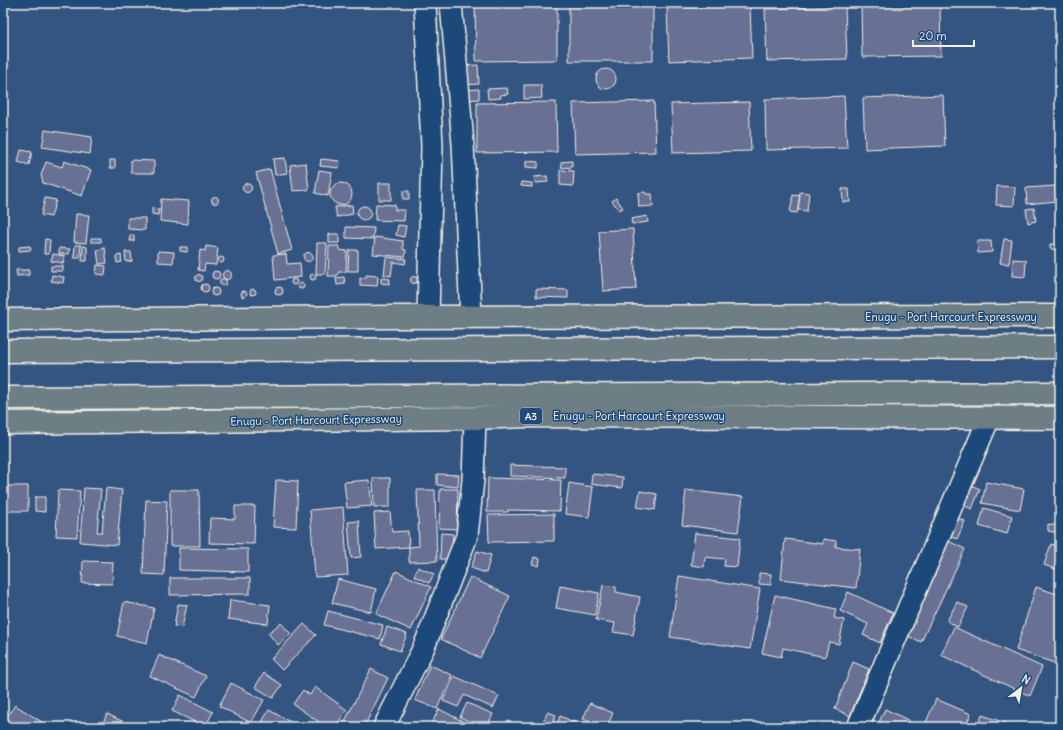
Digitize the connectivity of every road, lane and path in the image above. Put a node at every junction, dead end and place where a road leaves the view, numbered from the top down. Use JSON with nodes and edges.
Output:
{"nodes":[{"id":1,"x":425,"y":3,"type":"edge"},
{"id":2,"x":451,"y":3,"type":"edge"},
{"id":3,"x":1060,"y":316,"type":"edge"},
{"id":4,"x":428,"y":317,"type":"junction"},
{"id":5,"x":471,"y":317,"type":"junction"},
{"id":6,"x":3,"y":320,"type":"edge"},
{"id":7,"x":1060,"y":347,"type":"edge"},
{"id":8,"x":3,"y":351,"type":"edge"},
{"id":9,"x":1060,"y":393,"type":"edge"},
{"id":10,"x":3,"y":398,"type":"edge"},
{"id":11,"x":475,"y":418,"type":"junction"},
{"id":12,"x":989,"y":418,"type":"junction"},
{"id":13,"x":1060,"y":418,"type":"edge"},
{"id":14,"x":3,"y":423,"type":"edge"},
{"id":15,"x":384,"y":727,"type":"edge"},
{"id":16,"x":858,"y":727,"type":"edge"}],
"edges":[{"from":1,"to":4,"type":"street"},
{"from":2,"to":5,"type":"street"},
{"from":3,"to":5,"type":"main road","name":"Enugu - Port Harcourt Expressway"},
{"from":4,"to":5,"type":"main road","name":"Enugu - Port Harcourt Expressway"},
{"from":4,"to":6,"type":"main road","name":"Enugu - Port Harcourt Expressway"},
{"from":7,"to":8,"type":"main road"},
{"from":9,"to":10,"type":"main road","name":"Enugu - Port Harcourt Expressway","number":"A3"},
{"from":11,"to":12,"type":"main road","name":"Enugu - Port Harcourt Expressway","number":"A3"},
{"from":11,"to":14,"type":"main road","name":"Enugu - Port Harcourt Expressway","number":"A3"},
{"from":11,"to":15,"type":"street"},
{"from":12,"to":13,"type":"main road","name":"Enugu - Port Harcourt Expressway","number":"A3"},
{"from":12,"to":16,"type":"street"}]}
